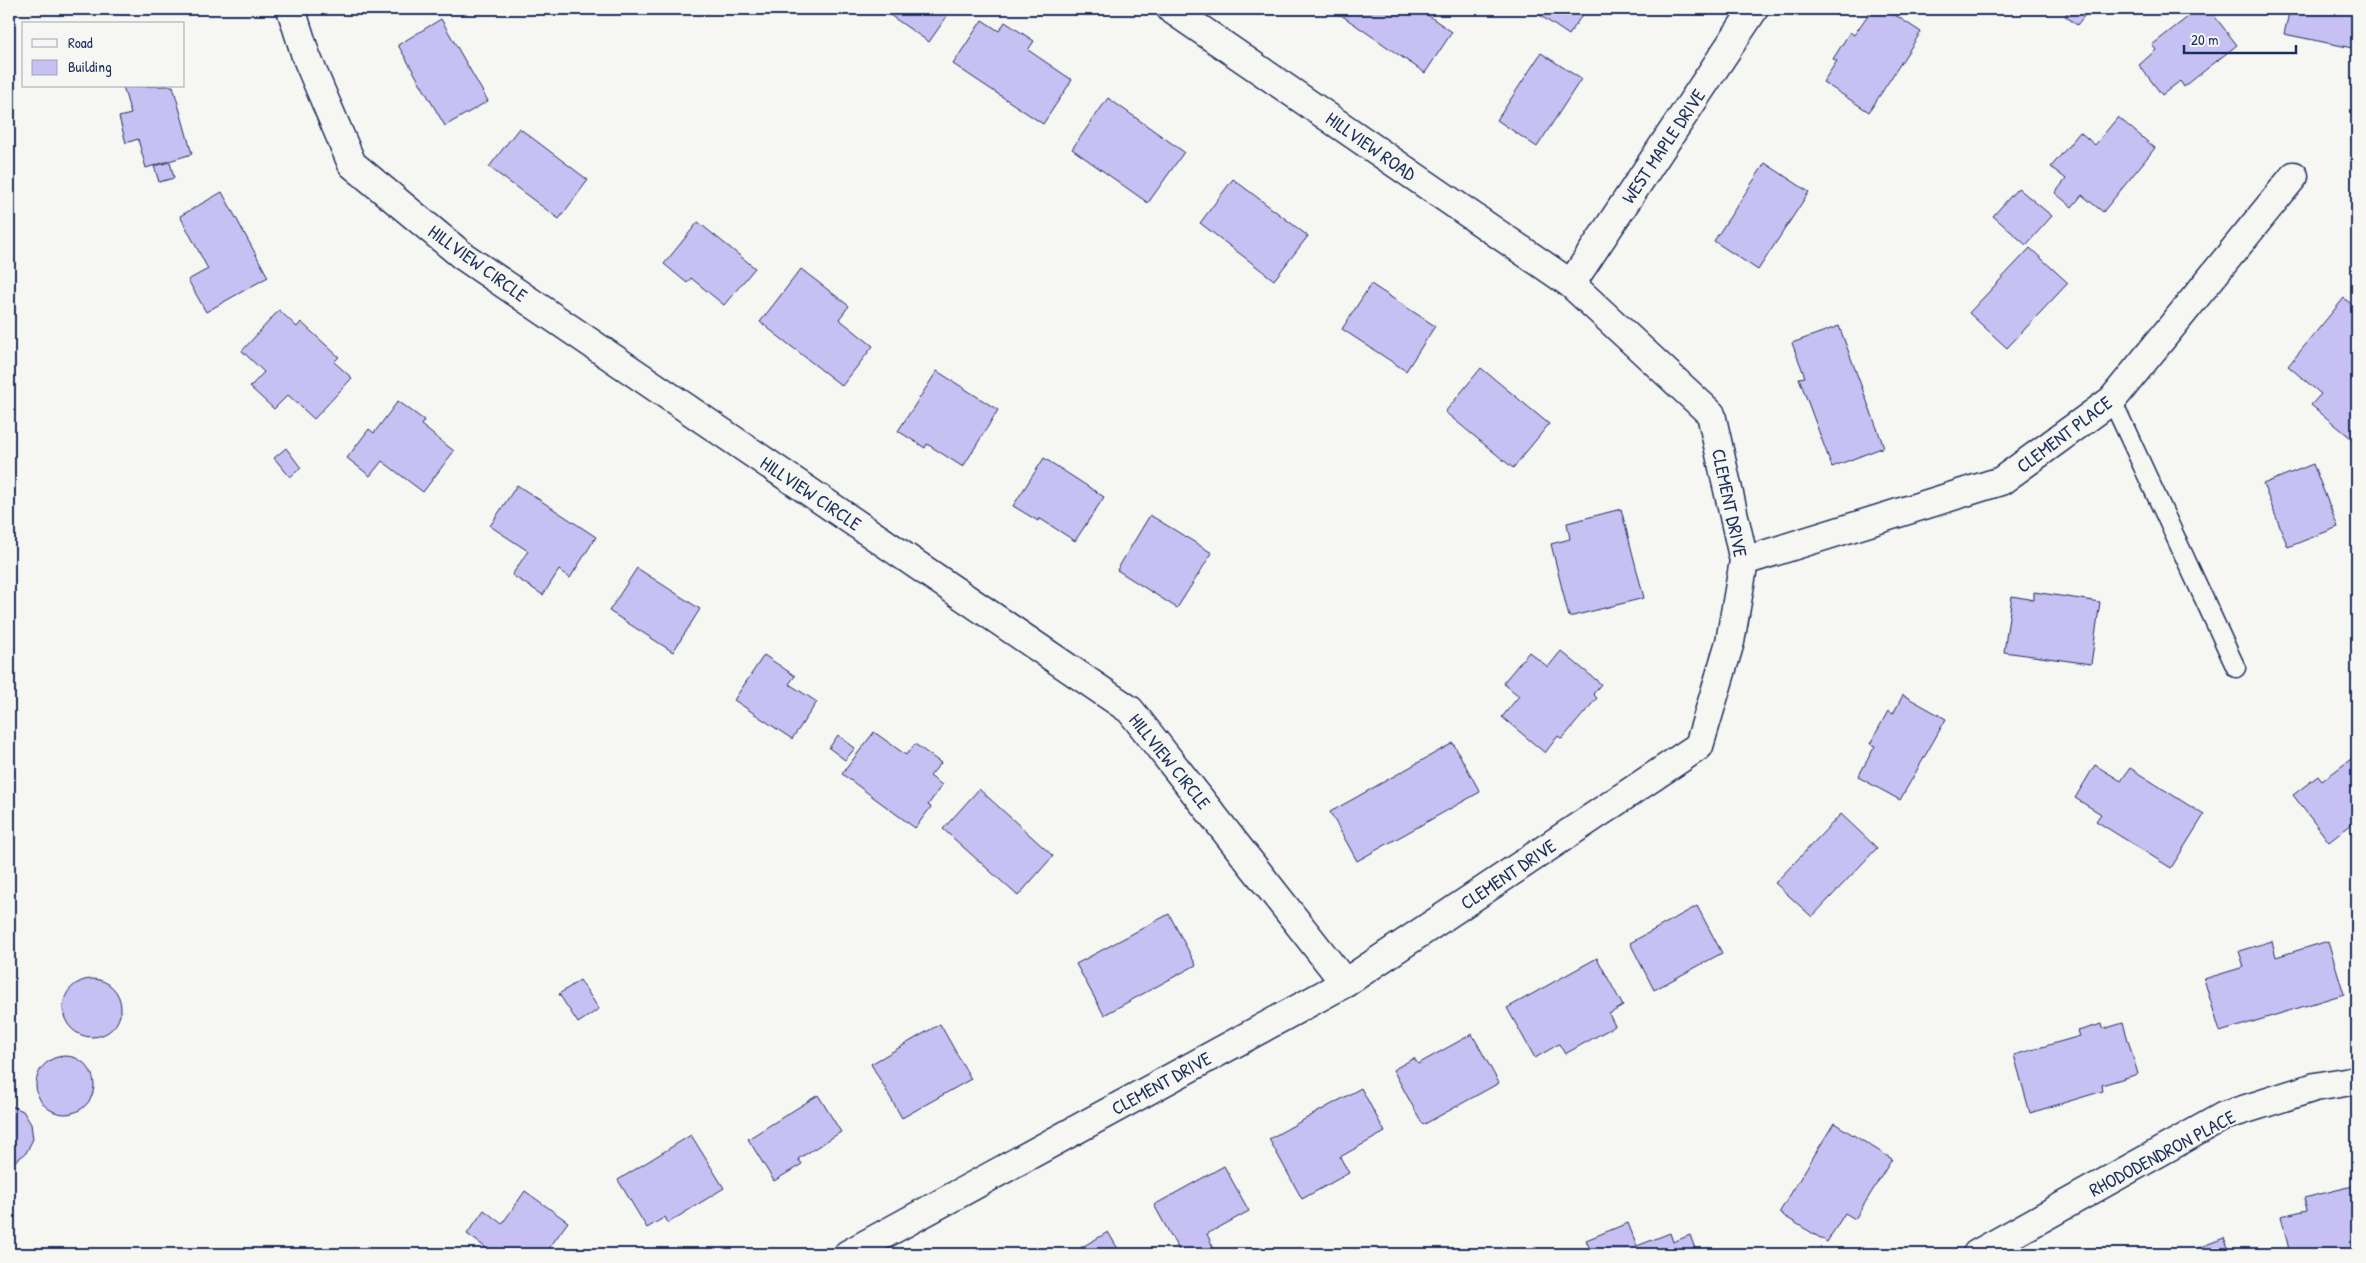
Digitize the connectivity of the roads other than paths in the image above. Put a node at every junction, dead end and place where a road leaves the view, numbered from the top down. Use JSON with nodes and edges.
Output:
{"nodes":[{"id":1,"x":292,"y":9,"type":"edge"},
{"id":2,"x":1170,"y":9,"type":"edge"},
{"id":3,"x":1754,"y":9,"type":"edge"},
{"id":4,"x":2294,"y":176,"type":"dead end"},
{"id":5,"x":1571,"y":284,"type":"junction"},
{"id":6,"x":2112,"y":400,"type":"junction"},
{"id":7,"x":1744,"y":561,"type":"junction"},
{"id":8,"x":2236,"y":668,"type":"dead end"},
{"id":9,"x":1345,"y":983,"type":"junction"},
{"id":10,"x":2357,"y":1080,"type":"edge"},
{"id":11,"x":848,"y":1254,"type":"edge"},
{"id":12,"x":1977,"y":1254,"type":"edge"}],
"edges":[{"from":1,"to":9,"type":"street","name":"HILLVIEW CIRCLE"},
{"from":2,"to":5,"type":"street","name":"HILLVIEW ROAD"},
{"from":3,"to":5,"type":"street","name":"WEST MAPLE DRIVE"},
{"from":4,"to":6,"type":"street","name":"CLEMENT PLACE"},
{"from":5,"to":7,"type":"street","name":"CLEMENT DRIVE"},
{"from":6,"to":7,"type":"street","name":"CLEMENT PLACE"},
{"from":6,"to":8,"type":"lane"},
{"from":7,"to":9,"type":"street","name":"CLEMENT DRIVE"},
{"from":9,"to":11,"type":"street","name":"CLEMENT DRIVE"},
{"from":10,"to":12,"type":"street","name":"RHODODENDRON PLACE"}]}
